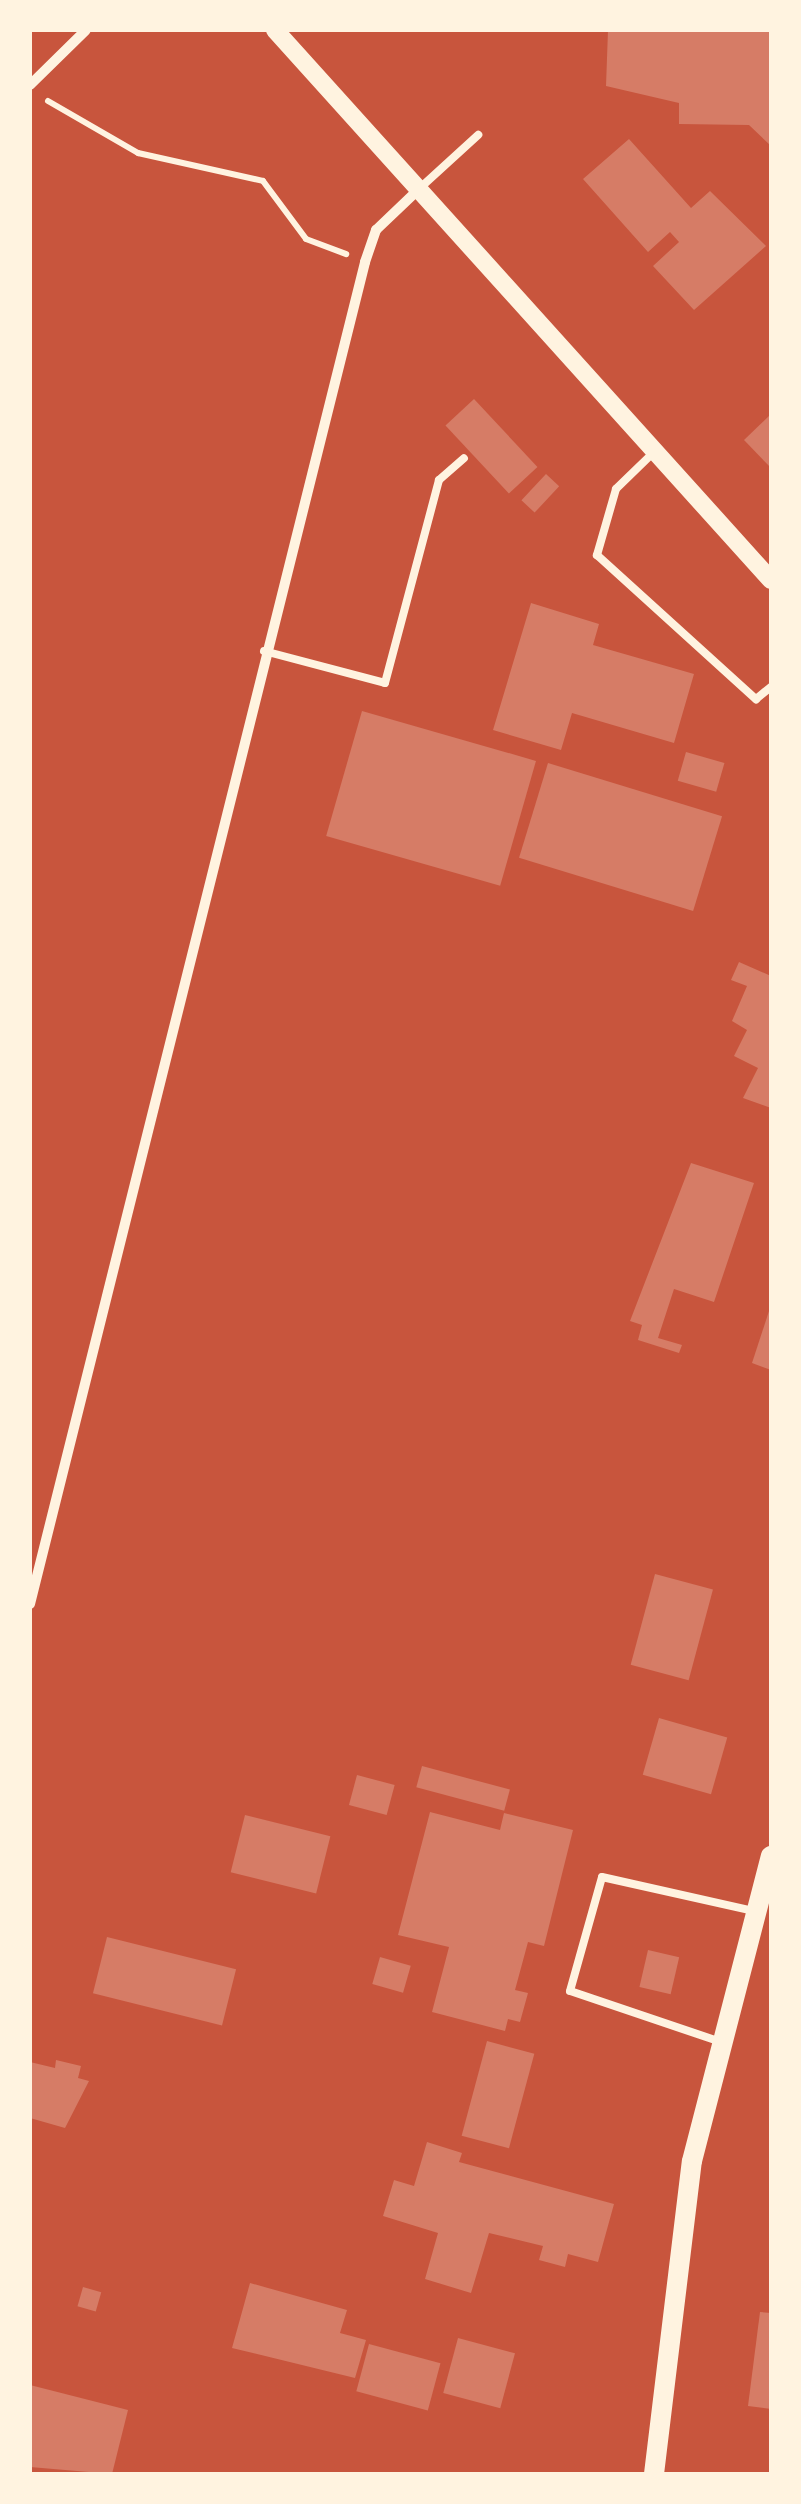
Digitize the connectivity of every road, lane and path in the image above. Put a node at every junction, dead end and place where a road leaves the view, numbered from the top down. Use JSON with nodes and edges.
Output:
{"nodes":[{"id":1,"x":86,"y":30,"type":"edge"},
{"id":2,"x":275,"y":30,"type":"edge"},
{"id":3,"x":30,"y":87,"type":"edge"},
{"id":4,"x":478,"y":135,"type":"dead end"},
{"id":5,"x":416,"y":192,"type":"junction"},
{"id":6,"x":365,"y":262,"type":"junction"},
{"id":7,"x":654,"y":452,"type":"junction"},
{"id":8,"x":464,"y":458,"type":"dead end"},
{"id":9,"x":771,"y":580,"type":"edge"},
{"id":10,"x":264,"y":651,"type":"junction"},
{"id":11,"x":771,"y":688,"type":"edge"},
{"id":12,"x":30,"y":1604,"type":"edge"},
{"id":13,"x":771,"y":1856,"type":"edge"},
{"id":14,"x":755,"y":1911,"type":"junction"},
{"id":15,"x":718,"y":2041,"type":"junction"},
{"id":16,"x":654,"y":2474,"type":"edge"}],
"edges":[{"from":1,"to":3,"type":"street"},
{"from":2,"to":5,"type":"street"},
{"from":3,"to":6,"type":"path"},
{"from":4,"to":5,"type":"lane"},
{"from":5,"to":6,"type":"street"},
{"from":5,"to":7,"type":"street"},
{"from":6,"to":10,"type":"street"},
{"from":7,"to":9,"type":"street"},
{"from":7,"to":11,"type":"lane"},
{"from":8,"to":10,"type":"lane"},
{"from":10,"to":12,"type":"street"},
{"from":13,"to":14,"type":"main road"},
{"from":14,"to":15,"type":"main road"},
{"from":14,"to":15,"type":"lane"},
{"from":15,"to":16,"type":"main road"}]}
